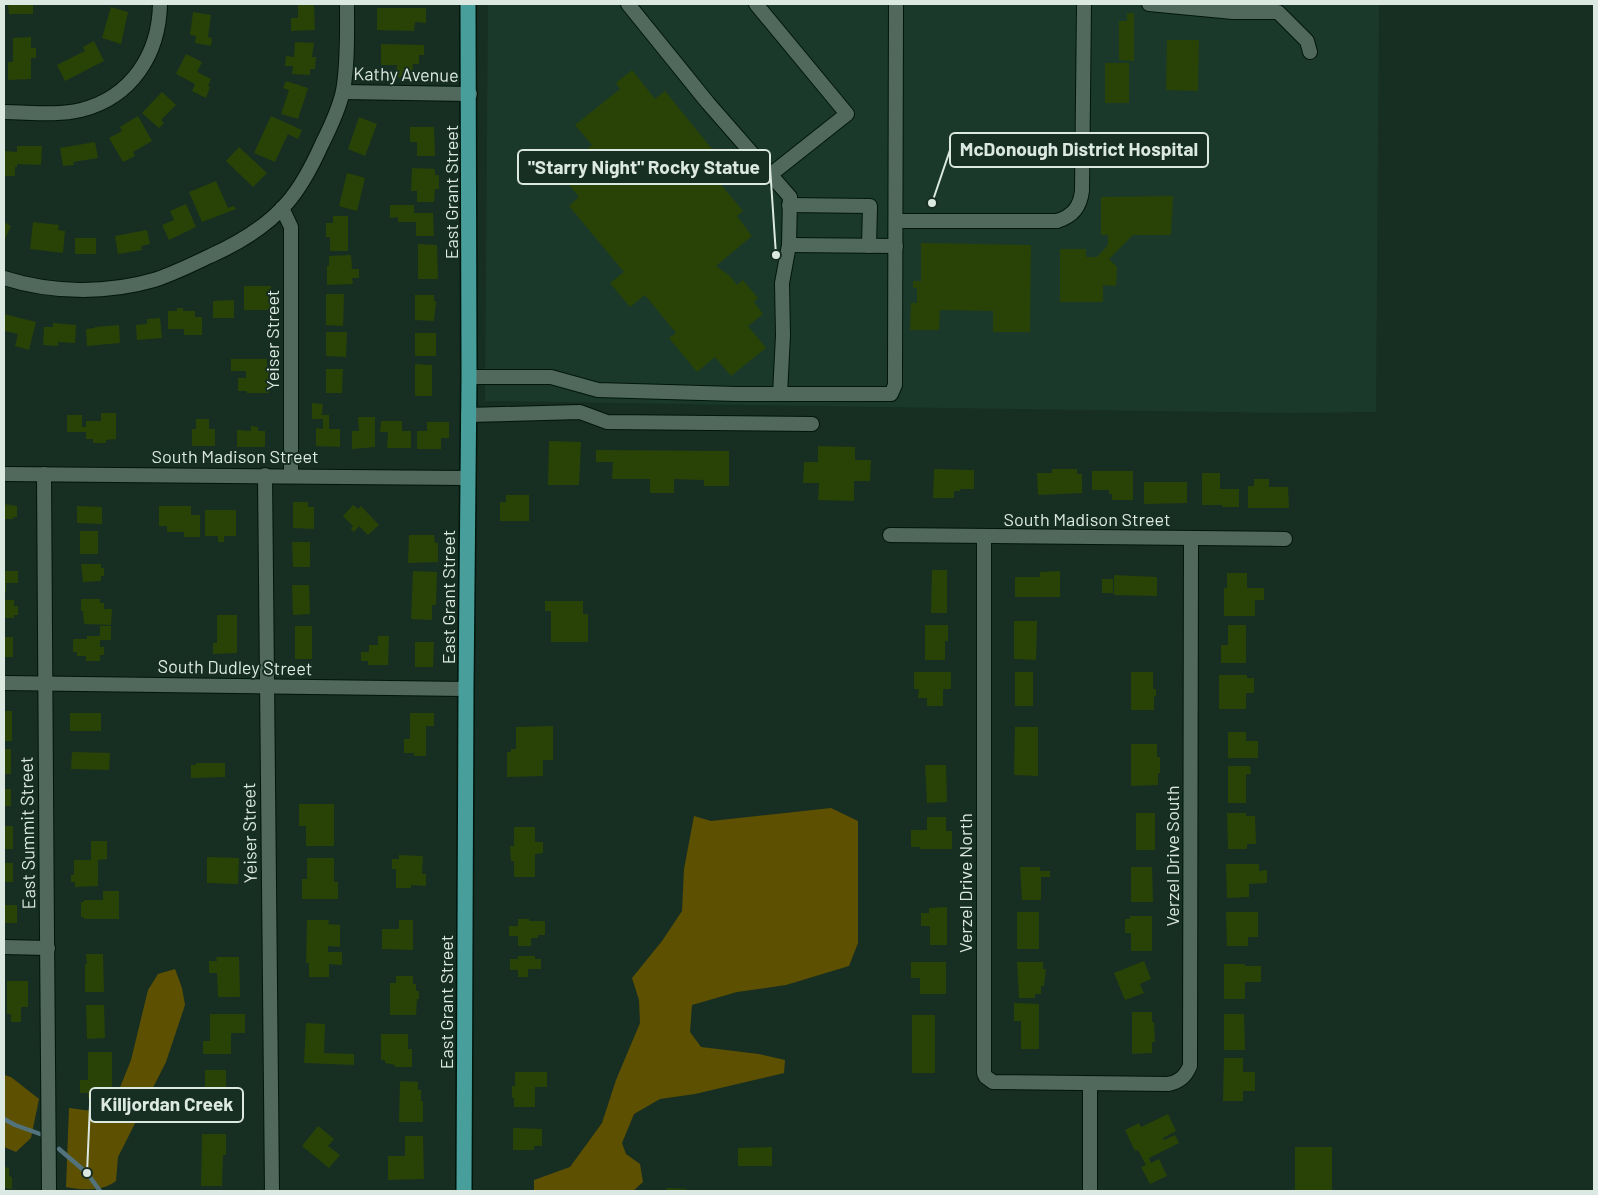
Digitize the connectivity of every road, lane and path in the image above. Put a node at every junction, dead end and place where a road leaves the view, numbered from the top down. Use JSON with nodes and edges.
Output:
{"nodes":[{"id":1,"x":160,"y":4,"type":"edge"},
{"id":2,"x":347,"y":4,"type":"edge"},
{"id":3,"x":468,"y":4,"type":"edge"},
{"id":4,"x":628,"y":4,"type":"edge"},
{"id":5,"x":756,"y":4,"type":"edge"},
{"id":6,"x":896,"y":4,"type":"edge"},
{"id":7,"x":1084,"y":4,"type":"edge"},
{"id":8,"x":1149,"y":4,"type":"edge"},
{"id":9,"x":1310,"y":52,"type":"dead end"},
{"id":10,"x":343,"y":92,"type":"junction"},
{"id":11,"x":470,"y":94,"type":"junction"},
{"id":12,"x":4,"y":112,"type":"edge"},
{"id":13,"x":770,"y":175,"type":"junction"},
{"id":14,"x":790,"y":205,"type":"junction"},
{"id":15,"x":282,"y":208,"type":"junction"},
{"id":16,"x":896,"y":221,"type":"junction"},
{"id":17,"x":789,"y":245,"type":"junction"},
{"id":18,"x":869,"y":246,"type":"junction"},
{"id":19,"x":896,"y":246,"type":"junction"},
{"id":20,"x":4,"y":278,"type":"edge"},
{"id":21,"x":469,"y":377,"type":"junction"},
{"id":22,"x":780,"y":394,"type":"junction"},
{"id":23,"x":468,"y":415,"type":"junction"},
{"id":24,"x":812,"y":424,"type":"dead end"},
{"id":25,"x":4,"y":474,"type":"edge"},
{"id":26,"x":44,"y":474,"type":"junction"},
{"id":27,"x":265,"y":475,"type":"junction"},
{"id":28,"x":291,"y":475,"type":"junction"},
{"id":29,"x":467,"y":478,"type":"junction"},
{"id":30,"x":890,"y":535,"type":"dead end"},
{"id":31,"x":984,"y":537,"type":"junction"},
{"id":32,"x":1191,"y":538,"type":"junction"},
{"id":33,"x":1285,"y":539,"type":"dead end"},
{"id":34,"x":4,"y":683,"type":"edge"},
{"id":35,"x":44,"y":684,"type":"junction"},
{"id":36,"x":266,"y":686,"type":"junction"},
{"id":37,"x":466,"y":689,"type":"junction"},
{"id":38,"x":4,"y":947,"type":"edge"},
{"id":39,"x":48,"y":948,"type":"junction"},
{"id":40,"x":1090,"y":1084,"type":"junction"},
{"id":41,"x":48,"y":1191,"type":"edge"},
{"id":42,"x":272,"y":1191,"type":"edge"},
{"id":43,"x":464,"y":1191,"type":"edge"},
{"id":44,"x":1090,"y":1191,"type":"edge"}],
"edges":[{"from":1,"to":12,"type":"street"},
{"from":2,"to":10,"type":"street"},
{"from":3,"to":11,"type":"main road","name":"East Grant Street"},
{"from":4,"to":13,"type":"street"},
{"from":5,"to":13,"type":"street"},
{"from":6,"to":16,"type":"street"},
{"from":7,"to":16,"type":"street"},
{"from":8,"to":9,"type":"street"},
{"from":10,"to":11,"type":"street","name":"Kathy Avenue"},
{"from":10,"to":15,"type":"street"},
{"from":11,"to":21,"type":"main road","name":"East Grant Street"},
{"from":13,"to":14,"type":"street"},
{"from":14,"to":17,"type":"street"},
{"from":14,"to":18,"type":"street"},
{"from":15,"to":20,"type":"street"},
{"from":15,"to":28,"type":"street","name":"Yeiser Street"},
{"from":16,"to":19,"type":"street"},
{"from":17,"to":18,"type":"street"},
{"from":17,"to":22,"type":"street"},
{"from":18,"to":19,"type":"street"},
{"from":19,"to":22,"type":"street"},
{"from":21,"to":22,"type":"street"},
{"from":21,"to":23,"type":"main road","name":"East Grant Street"},
{"from":23,"to":24,"type":"street"},
{"from":23,"to":29,"type":"main road","name":"East Grant Street"},
{"from":25,"to":26,"type":"street","name":"South Madison Street"},
{"from":26,"to":27,"type":"street","name":"South Madison Street"},
{"from":26,"to":35,"type":"street","name":"East Summit Street"},
{"from":27,"to":28,"type":"street","name":"South Madison Street"},
{"from":27,"to":36,"type":"street","name":"Yeiser Street"},
{"from":28,"to":29,"type":"street","name":"South Madison Street"},
{"from":29,"to":37,"type":"main road","name":"East Grant Street"},
{"from":30,"to":31,"type":"street","name":"South Madison Street"},
{"from":31,"to":32,"type":"street","name":"South Madison Street"},
{"from":31,"to":40,"type":"street","name":"Verzel Drive North"},
{"from":32,"to":33,"type":"street","name":"South Madison Street"},
{"from":32,"to":40,"type":"street","name":"Verzel Drive South"},
{"from":34,"to":35,"type":"street","name":"South Dudley Street"},
{"from":35,"to":36,"type":"street","name":"South Dudley Street"},
{"from":35,"to":39,"type":"street","name":"East Summit Street"},
{"from":36,"to":37,"type":"street","name":"South Dudley Street"},
{"from":36,"to":42,"type":"street","name":"Yeiser Street"},
{"from":37,"to":43,"type":"main road","name":"East Grant Street"},
{"from":38,"to":39,"type":"street"},
{"from":39,"to":41,"type":"street","name":"East Summit Street"},
{"from":40,"to":44,"type":"street"}]}
